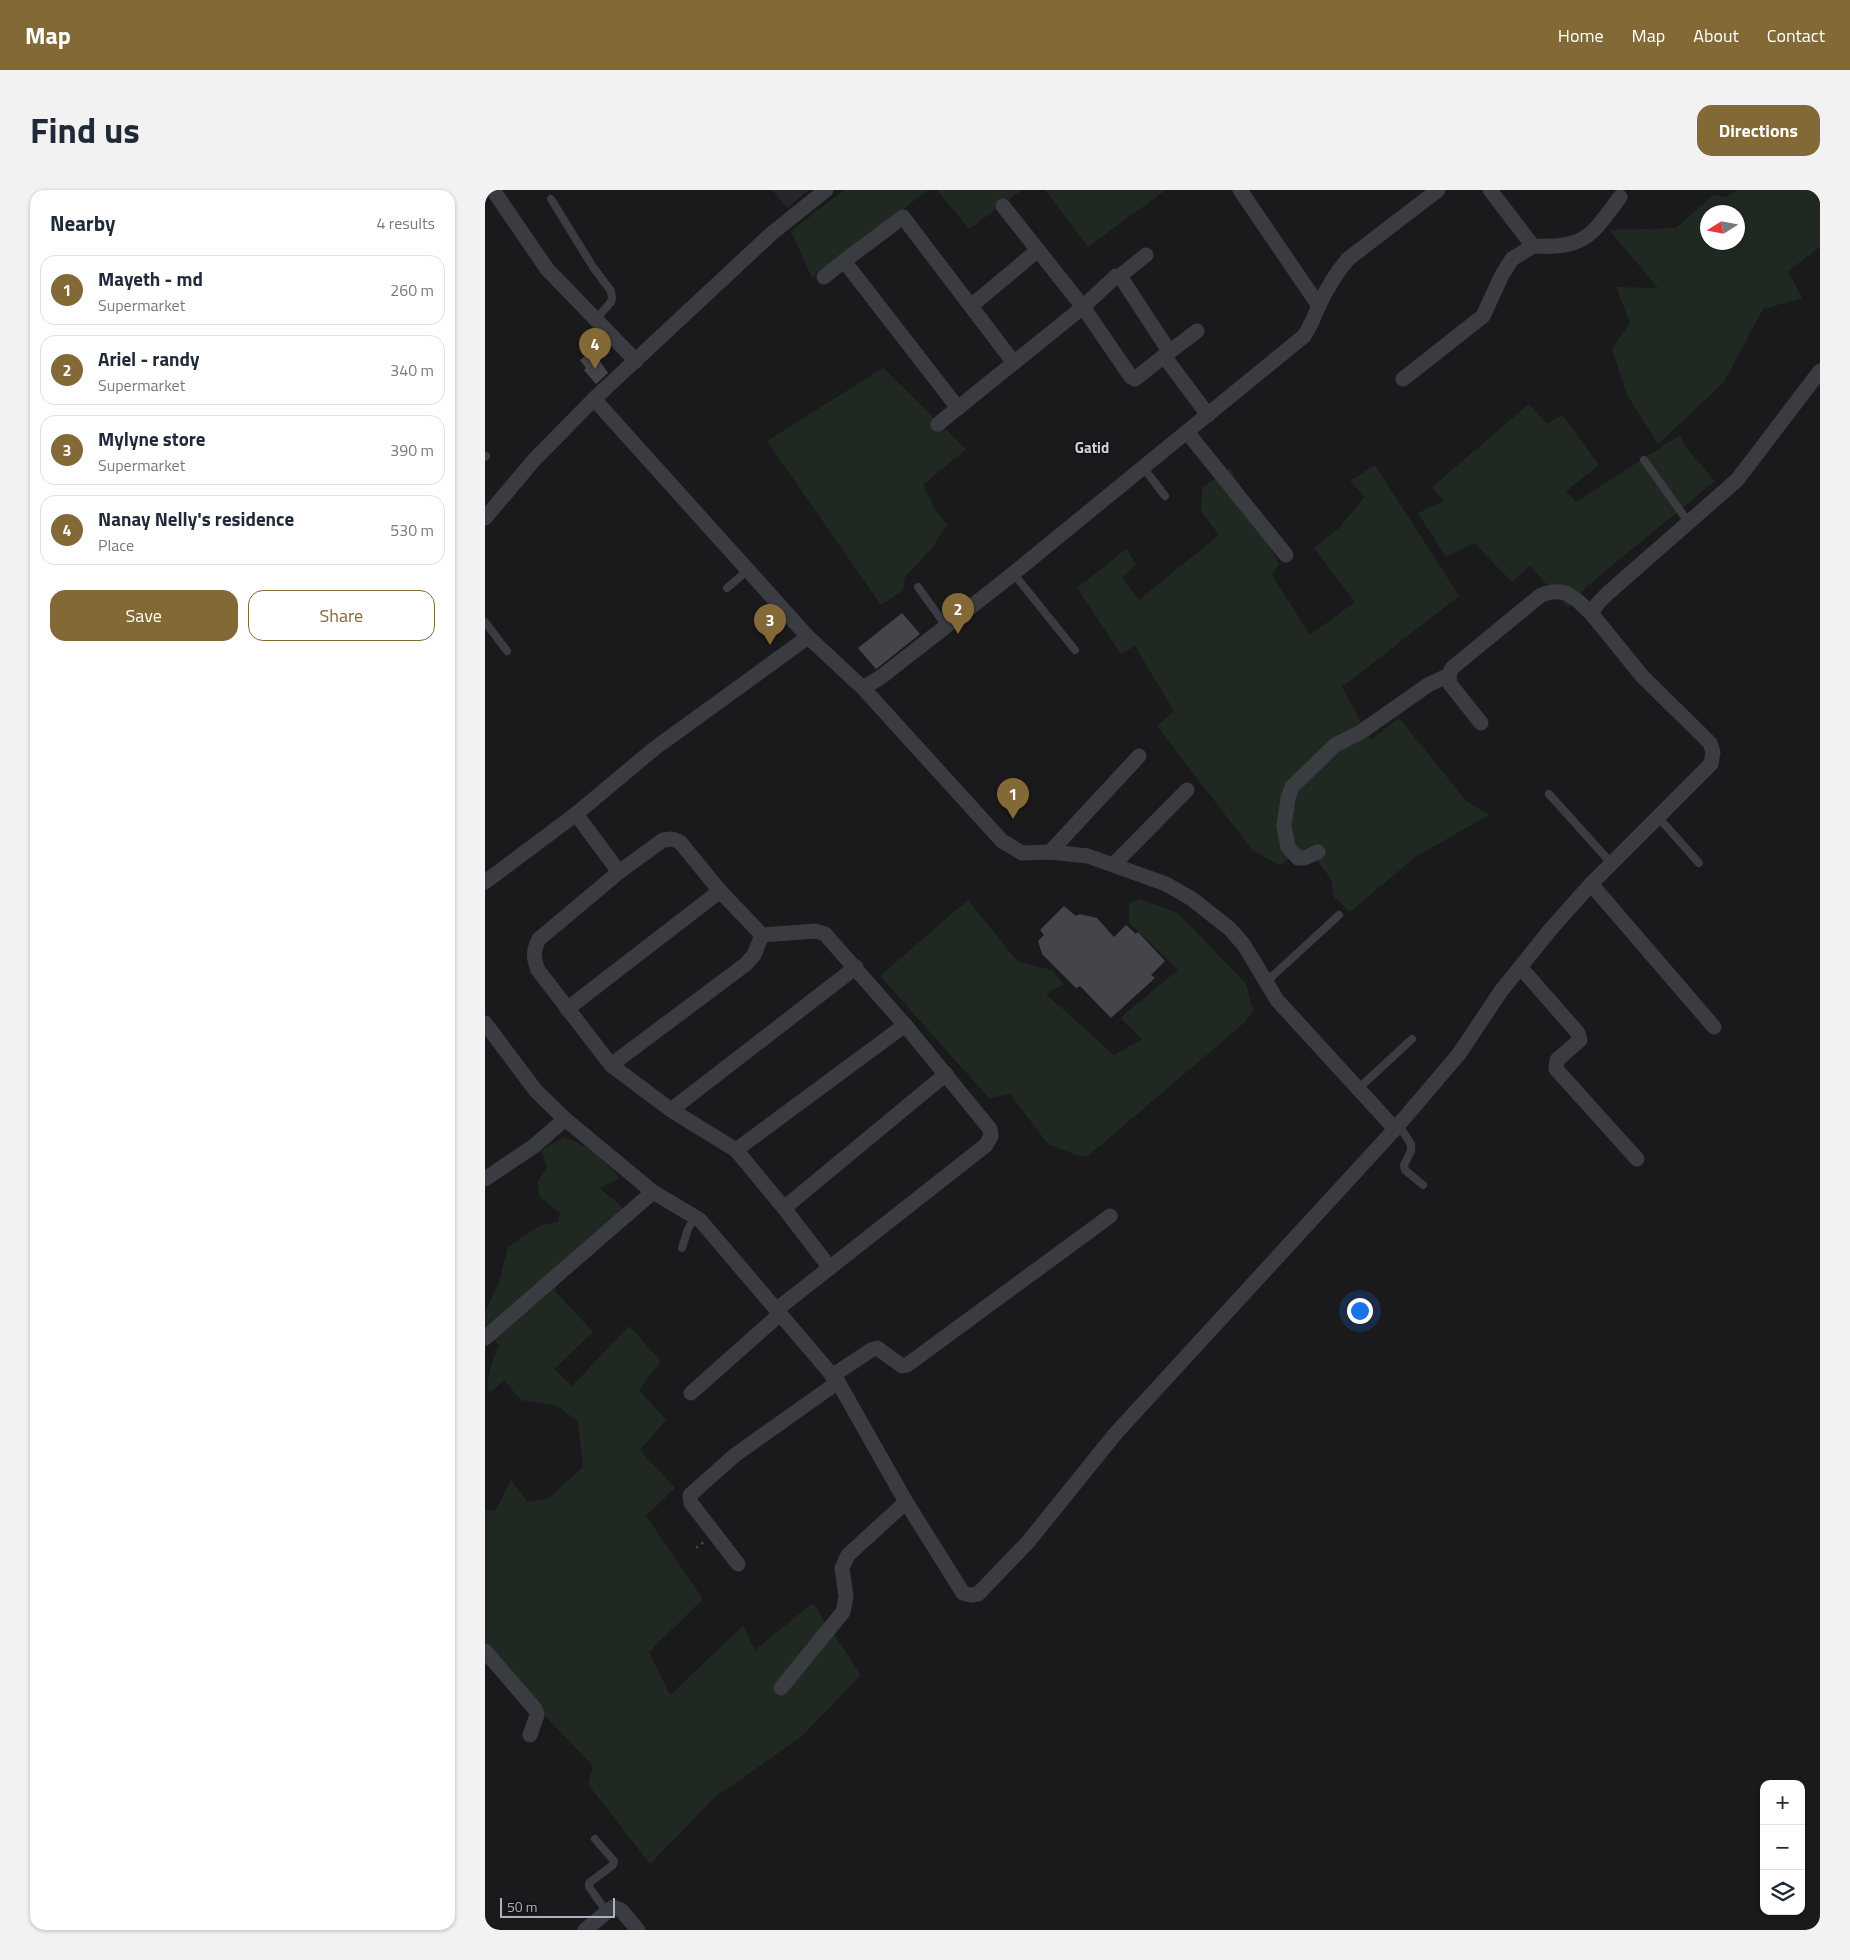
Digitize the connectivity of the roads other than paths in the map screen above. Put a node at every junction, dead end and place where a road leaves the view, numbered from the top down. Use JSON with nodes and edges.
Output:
{"nodes":[{"id":1,"x":493,"y":190,"type":"edge"},
{"id":2,"x":826,"y":190,"type":"edge"},
{"id":3,"x":1239,"y":190,"type":"edge"},
{"id":4,"x":1438,"y":190,"type":"edge"},
{"id":5,"x":1490,"y":190,"type":"edge"},
{"id":6,"x":1620,"y":197,"type":"dead end"},
{"id":7,"x":551,"y":199,"type":"dead end"},
{"id":8,"x":1003,"y":206,"type":"dead end"},
{"id":9,"x":1533,"y":246,"type":"junction"},
{"id":10,"x":1038,"y":250,"type":"junction"},
{"id":11,"x":1146,"y":255,"type":"dead end"},
{"id":12,"x":844,"y":261,"type":"junction"},
{"id":13,"x":1120,"y":276,"type":"junction"},
{"id":14,"x":824,"y":277,"type":"dead end"},
{"id":15,"x":971,"y":306,"type":"junction"},
{"id":16,"x":1319,"y":306,"type":"junction"},
{"id":17,"x":1083,"y":307,"type":"junction"},
{"id":18,"x":596,"y":319,"type":"junction"},
{"id":19,"x":1197,"y":331,"type":"dead end"},
{"id":20,"x":1167,"y":353,"type":"junction"},
{"id":21,"x":636,"y":361,"type":"junction"},
{"id":22,"x":1014,"y":363,"type":"junction"},
{"id":23,"x":1820,"y":371,"type":"edge"},
{"id":24,"x":1403,"y":380,"type":"dead end"},
{"id":25,"x":594,"y":399,"type":"junction"},
{"id":26,"x":958,"y":408,"type":"junction"},
{"id":27,"x":1208,"y":415,"type":"junction"},
{"id":28,"x":938,"y":424,"type":"dead end"},
{"id":29,"x":1187,"y":432,"type":"junction"},
{"id":30,"x":1644,"y":460,"type":"dead end"},
{"id":31,"x":1143,"y":467,"type":"junction"},
{"id":32,"x":1165,"y":496,"type":"dead end"},
{"id":33,"x":485,"y":518,"type":"edge"},
{"id":34,"x":1689,"y":523,"type":"junction"},
{"id":35,"x":1286,"y":555,"type":"dead end"},
{"id":36,"x":748,"y":570,"type":"junction"},
{"id":37,"x":1013,"y":574,"type":"junction"},
{"id":38,"x":918,"y":587,"type":"dead end"},
{"id":39,"x":727,"y":588,"type":"dead end"},
{"id":40,"x":1591,"y":613,"type":"junction"},
{"id":41,"x":485,"y":622,"type":"edge"},
{"id":42,"x":946,"y":626,"type":"junction"},
{"id":43,"x":808,"y":637,"type":"junction"},
{"id":44,"x":1075,"y":650,"type":"dead end"},
{"id":45,"x":507,"y":651,"type":"dead end"},
{"id":46,"x":1449,"y":675,"type":"junction"},
{"id":47,"x":863,"y":688,"type":"junction"},
{"id":48,"x":1481,"y":723,"type":"dead end"},
{"id":49,"x":1139,"y":756,"type":"dead end"},
{"id":50,"x":1187,"y":790,"type":"dead end"},
{"id":51,"x":1549,"y":794,"type":"dead end"},
{"id":52,"x":576,"y":814,"type":"junction"},
{"id":53,"x":1658,"y":817,"type":"junction"},
{"id":54,"x":1050,"y":852,"type":"junction"},
{"id":55,"x":1318,"y":852,"type":"dead end"},
{"id":56,"x":1114,"y":864,"type":"junction"},
{"id":57,"x":1612,"y":864,"type":"junction"},
{"id":58,"x":1699,"y":864,"type":"dead end"},
{"id":59,"x":619,"y":872,"type":"junction"},
{"id":60,"x":485,"y":882,"type":"edge"},
{"id":61,"x":1591,"y":884,"type":"junction"},
{"id":62,"x":720,"y":891,"type":"junction"},
{"id":63,"x":1339,"y":915,"type":"dead end"},
{"id":64,"x":762,"y":935,"type":"junction"},
{"id":65,"x":856,"y":967,"type":"junction"},
{"id":66,"x":1521,"y":968,"type":"junction"},
{"id":67,"x":1267,"y":982,"type":"junction"},
{"id":68,"x":567,"y":1009,"type":"junction"},
{"id":69,"x":485,"y":1023,"type":"edge"},
{"id":70,"x":905,"y":1024,"type":"junction"},
{"id":71,"x":1714,"y":1027,"type":"dead end"},
{"id":72,"x":1412,"y":1039,"type":"dead end"},
{"id":73,"x":611,"y":1065,"type":"junction"},
{"id":74,"x":946,"y":1074,"type":"junction"},
{"id":75,"x":1359,"y":1089,"type":"junction"},
{"id":76,"x":671,"y":1110,"type":"junction"},
{"id":77,"x":565,"y":1119,"type":"junction"},
{"id":78,"x":1397,"y":1126,"type":"junction"},
{"id":79,"x":736,"y":1150,"type":"junction"},
{"id":80,"x":1637,"y":1159,"type":"dead end"},
{"id":81,"x":485,"y":1179,"type":"edge"},
{"id":82,"x":1423,"y":1185,"type":"dead end"},
{"id":83,"x":653,"y":1192,"type":"junction"},
{"id":84,"x":784,"y":1208,"type":"junction"},
{"id":85,"x":1110,"y":1216,"type":"dead end"},
{"id":86,"x":695,"y":1217,"type":"junction"},
{"id":87,"x":682,"y":1248,"type":"dead end"},
{"id":88,"x":830,"y":1268,"type":"junction"},
{"id":89,"x":778,"y":1312,"type":"junction"},
{"id":90,"x":485,"y":1338,"type":"edge"},
{"id":91,"x":835,"y":1379,"type":"junction"},
{"id":92,"x":691,"y":1393,"type":"dead end"},
{"id":93,"x":906,"y":1502,"type":"junction"},
{"id":94,"x":738,"y":1564,"type":"dead end"},
{"id":95,"x":485,"y":1651,"type":"edge"},
{"id":96,"x":781,"y":1688,"type":"dead end"},
{"id":97,"x":530,"y":1735,"type":"dead end"},
{"id":98,"x":595,"y":1839,"type":"dead end"},
{"id":99,"x":607,"y":1912,"type":"junction"},
{"id":100,"x":585,"y":1930,"type":"edge"},
{"id":101,"x":638,"y":1930,"type":"edge"}],
"edges":[{"from":1,"to":18,"type":"street"},
{"from":2,"to":21,"type":"street"},
{"from":3,"to":16,"type":"street"},
{"from":4,"to":16,"type":"street"},
{"from":5,"to":9,"type":"street"},
{"from":6,"to":9,"type":"street"},
{"from":7,"to":18,"type":"lane"},
{"from":8,"to":10,"type":"street"},
{"from":9,"to":24,"type":"street"},
{"from":10,"to":15,"type":"street"},
{"from":10,"to":17,"type":"street"},
{"from":11,"to":13,"type":"street"},
{"from":12,"to":14,"type":"street"},
{"from":12,"to":15,"type":"street"},
{"from":12,"to":26,"type":"street"},
{"from":13,"to":17,"type":"street"},
{"from":13,"to":20,"type":"street"},
{"from":15,"to":22,"type":"street"},
{"from":16,"to":27,"type":"street"},
{"from":17,"to":20,"type":"street"},
{"from":17,"to":22,"type":"street"},
{"from":18,"to":21,"type":"street"},
{"from":19,"to":20,"type":"street"},
{"from":20,"to":27,"type":"street"},
{"from":21,"to":25,"type":"street"},
{"from":22,"to":26,"type":"street"},
{"from":23,"to":34,"type":"street"},
{"from":25,"to":33,"type":"street"},
{"from":25,"to":36,"type":"street"},
{"from":26,"to":28,"type":"street"},
{"from":27,"to":29,"type":"street"},
{"from":29,"to":31,"type":"street"},
{"from":29,"to":35,"type":"street"},
{"from":30,"to":34,"type":"lane"},
{"from":31,"to":32,"type":"lane"},
{"from":31,"to":37,"type":"street"},
{"from":34,"to":40,"type":"street"},
{"from":36,"to":39,"type":"lane"},
{"from":36,"to":43,"type":"street"},
{"from":37,"to":42,"type":"street"},
{"from":37,"to":44,"type":"lane"},
{"from":38,"to":42,"type":"lane"},
{"from":40,"to":46,"type":"street"},
{"from":40,"to":53,"type":"street"},
{"from":41,"to":45,"type":"lane"},
{"from":42,"to":47,"type":"street"},
{"from":43,"to":47,"type":"street"},
{"from":43,"to":52,"type":"street"},
{"from":46,"to":48,"type":"street"},
{"from":46,"to":55,"type":"street"},
{"from":47,"to":54,"type":"street"},
{"from":49,"to":54,"type":"street"},
{"from":50,"to":56,"type":"street"},
{"from":51,"to":57,"type":"lane"},
{"from":52,"to":59,"type":"street"},
{"from":52,"to":60,"type":"street"},
{"from":53,"to":57,"type":"street"},
{"from":53,"to":58,"type":"lane"},
{"from":54,"to":56,"type":"street"},
{"from":56,"to":67,"type":"street"},
{"from":57,"to":61,"type":"street"},
{"from":59,"to":62,"type":"street"},
{"from":59,"to":68,"type":"street"},
{"from":61,"to":66,"type":"street"},
{"from":61,"to":71,"type":"street"},
{"from":62,"to":64,"type":"street"},
{"from":62,"to":68,"type":"street"},
{"from":63,"to":67,"type":"lane"},
{"from":64,"to":65,"type":"street"},
{"from":64,"to":73,"type":"street"},
{"from":65,"to":70,"type":"street"},
{"from":65,"to":76,"type":"street"},
{"from":66,"to":78,"type":"street"},
{"from":66,"to":80,"type":"street"},
{"from":67,"to":75,"type":"street"},
{"from":68,"to":73,"type":"street"},
{"from":69,"to":77,"type":"street"},
{"from":70,"to":74,"type":"street"},
{"from":70,"to":79,"type":"street"},
{"from":72,"to":75,"type":"lane"},
{"from":73,"to":76,"type":"street"},
{"from":74,"to":84,"type":"street"},
{"from":74,"to":88,"type":"street"},
{"from":75,"to":78,"type":"street"},
{"from":76,"to":79,"type":"street"},
{"from":77,"to":81,"type":"street"},
{"from":77,"to":83,"type":"street"},
{"from":78,"to":82,"type":"lane"},
{"from":78,"to":93,"type":"street"},
{"from":79,"to":84,"type":"street"},
{"from":83,"to":86,"type":"street"},
{"from":83,"to":90,"type":"street"},
{"from":84,"to":88,"type":"street"},
{"from":85,"to":91,"type":"street"},
{"from":86,"to":87,"type":"lane"},
{"from":86,"to":89,"type":"street"},
{"from":88,"to":89,"type":"street"},
{"from":89,"to":91,"type":"street"},
{"from":89,"to":92,"type":"street"},
{"from":91,"to":93,"type":"street"},
{"from":91,"to":94,"type":"street"},
{"from":93,"to":96,"type":"street"},
{"from":95,"to":97,"type":"street"},
{"from":98,"to":99,"type":"lane"},
{"from":99,"to":100,"type":"street"},
{"from":99,"to":101,"type":"street"}]}
